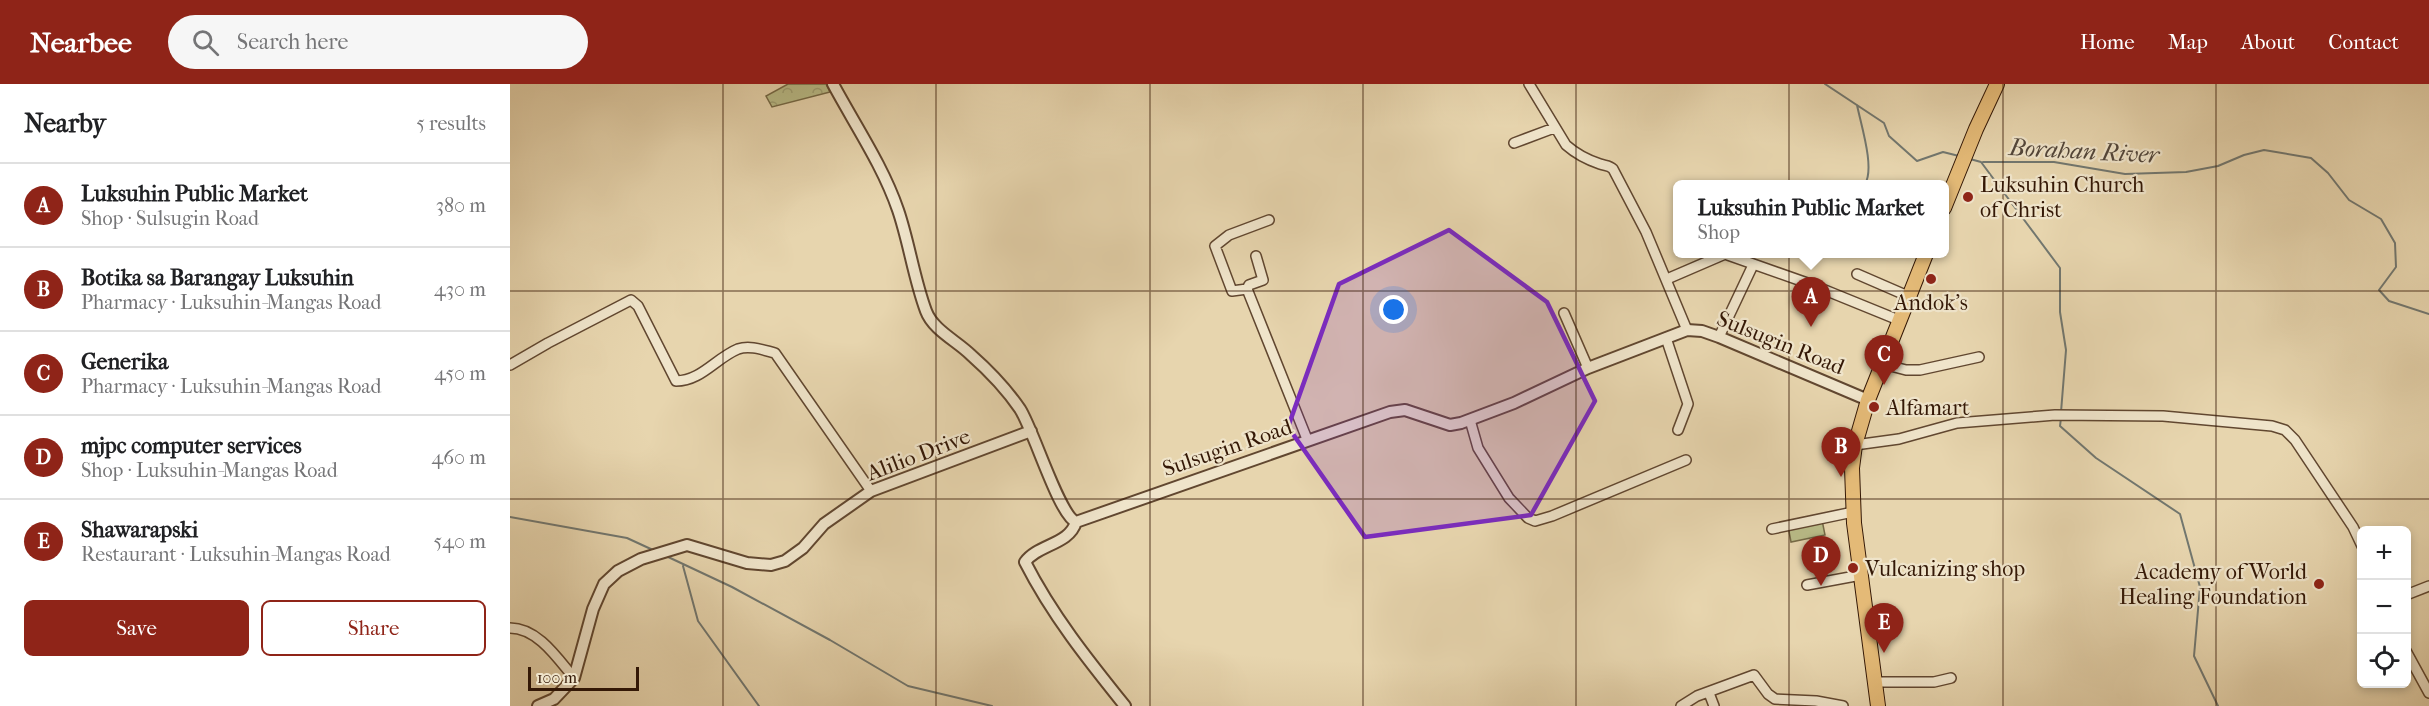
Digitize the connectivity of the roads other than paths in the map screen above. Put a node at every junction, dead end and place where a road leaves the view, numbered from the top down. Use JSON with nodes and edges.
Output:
{"nodes":[{"id":1,"x":833,"y":84,"type":"edge"},
{"id":2,"x":1529,"y":84,"type":"edge"},
{"id":3,"x":1997,"y":84,"type":"edge"},
{"id":4,"x":1554,"y":128,"type":"junction"},
{"id":5,"x":1514,"y":143,"type":"dead end"},
{"id":6,"x":1949,"y":196,"type":"edge"},
{"id":7,"x":1269,"y":220,"type":"dead end"},
{"id":8,"x":1256,"y":256,"type":"dead end"},
{"id":9,"x":1718,"y":258,"type":"edge"},
{"id":10,"x":1734,"y":258,"type":"edge"},
{"id":11,"x":1925,"y":258,"type":"edge"},
{"id":12,"x":1754,"y":265,"type":"junction"},
{"id":13,"x":1857,"y":274,"type":"dead end"},
{"id":14,"x":1667,"y":279,"type":"junction"},
{"id":15,"x":1247,"y":289,"type":"junction"},
{"id":16,"x":1910,"y":297,"type":"junction"},
{"id":17,"x":1564,"y":313,"type":"dead end"},
{"id":18,"x":1900,"y":321,"type":"junction"},
{"id":19,"x":1687,"y":330,"type":"junction"},
{"id":20,"x":1719,"y":337,"type":"junction"},
{"id":21,"x":1666,"y":338,"type":"junction"},
{"id":22,"x":1978,"y":357,"type":"dead end"},
{"id":23,"x":1883,"y":364,"type":"junction"},
{"id":24,"x":510,"y":365,"type":"edge"},
{"id":25,"x":1588,"y":368,"type":"junction"},
{"id":26,"x":1868,"y":400,"type":"junction"},
{"id":27,"x":1470,"y":420,"type":"junction"},
{"id":28,"x":1678,"y":430,"type":"dead end"},
{"id":29,"x":1031,"y":431,"type":"junction"},
{"id":30,"x":1307,"y":440,"type":"junction"},
{"id":31,"x":1854,"y":445,"type":"junction"},
{"id":32,"x":1686,"y":460,"type":"dead end"},
{"id":33,"x":872,"y":491,"type":"junction"},
{"id":34,"x":1853,"y":512,"type":"junction"},
{"id":35,"x":1076,"y":522,"type":"junction"},
{"id":36,"x":1772,"y":529,"type":"dead end"},
{"id":37,"x":2357,"y":536,"type":"edge"},
{"id":38,"x":1861,"y":575,"type":"junction"},
{"id":39,"x":1807,"y":585,"type":"dead end"},
{"id":40,"x":2429,"y":586,"type":"edge"},
{"id":41,"x":2411,"y":593,"type":"edge"},
{"id":42,"x":510,"y":628,"type":"edge"},
{"id":43,"x":2411,"y":660,"type":"edge"},
{"id":44,"x":574,"y":678,"type":"junction"},
{"id":45,"x":1951,"y":678,"type":"dead end"},
{"id":46,"x":1875,"y":682,"type":"junction"},
{"id":47,"x":1708,"y":693,"type":"junction"},
{"id":48,"x":2429,"y":693,"type":"edge"},
{"id":49,"x":1776,"y":702,"type":"edge"},
{"id":50,"x":538,"y":706,"type":"edge"},
{"id":51,"x":1125,"y":706,"type":"edge"},
{"id":52,"x":1682,"y":706,"type":"edge"},
{"id":53,"x":1714,"y":706,"type":"edge"},
{"id":54,"x":1843,"y":706,"type":"edge"},
{"id":55,"x":1878,"y":706,"type":"edge"}],
"edges":[{"from":1,"to":29,"type":"street"},
{"from":2,"to":4,"type":"street"},
{"from":3,"to":6,"type":"main road"},
{"from":4,"to":5,"type":"street"},
{"from":4,"to":14,"type":"street"},
{"from":7,"to":15,"type":"street"},
{"from":8,"to":15,"type":"street"},
{"from":9,"to":14,"type":"street"},
{"from":10,"to":12,"type":"street"},
{"from":11,"to":16,"type":"main road"},
{"from":12,"to":18,"type":"street"},
{"from":12,"to":20,"type":"street"},
{"from":13,"to":16,"type":"street"},
{"from":14,"to":19,"type":"street"},
{"from":15,"to":30,"type":"street"},
{"from":16,"to":18,"type":"main road"},
{"from":17,"to":25,"type":"street"},
{"from":18,"to":23,"type":"main road"},
{"from":19,"to":20,"type":"street","name":"Sulsugin Road"},
{"from":19,"to":21,"type":"street","name":"Sulsugin Road"},
{"from":20,"to":26,"type":"street","name":"Sulsugin Road"},
{"from":21,"to":25,"type":"street","name":"Sulsugin Road"},
{"from":21,"to":28,"type":"street"},
{"from":22,"to":23,"type":"street"},
{"from":23,"to":26,"type":"main road"},
{"from":24,"to":33,"type":"street"},
{"from":25,"to":27,"type":"street","name":"Sulsugin Road"},
{"from":26,"to":31,"type":"main road"},
{"from":27,"to":30,"type":"street","name":"Sulsugin Road"},
{"from":27,"to":32,"type":"street"},
{"from":29,"to":33,"type":"street","name":"Alilio Drive"},
{"from":29,"to":35,"type":"street"},
{"from":30,"to":35,"type":"street","name":"Sulsugin Road"},
{"from":31,"to":34,"type":"main road"},
{"from":31,"to":37,"type":"street"},
{"from":33,"to":44,"type":"street","name":"Alilio Drive"},
{"from":34,"to":36,"type":"street"},
{"from":34,"to":38,"type":"main road"},
{"from":35,"to":51,"type":"street"},
{"from":38,"to":39,"type":"street"},
{"from":38,"to":46,"type":"main road"},
{"from":40,"to":41,"type":"street"},
{"from":42,"to":44,"type":"street"},
{"from":43,"to":48,"type":"street"},
{"from":44,"to":50,"type":"street","name":"Alilio Drive"},
{"from":45,"to":46,"type":"street"},
{"from":46,"to":55,"type":"main road"},
{"from":47,"to":49,"type":"street"},
{"from":47,"to":52,"type":"street"},
{"from":47,"to":53,"type":"street"},
{"from":49,"to":54,"type":"street"}]}
